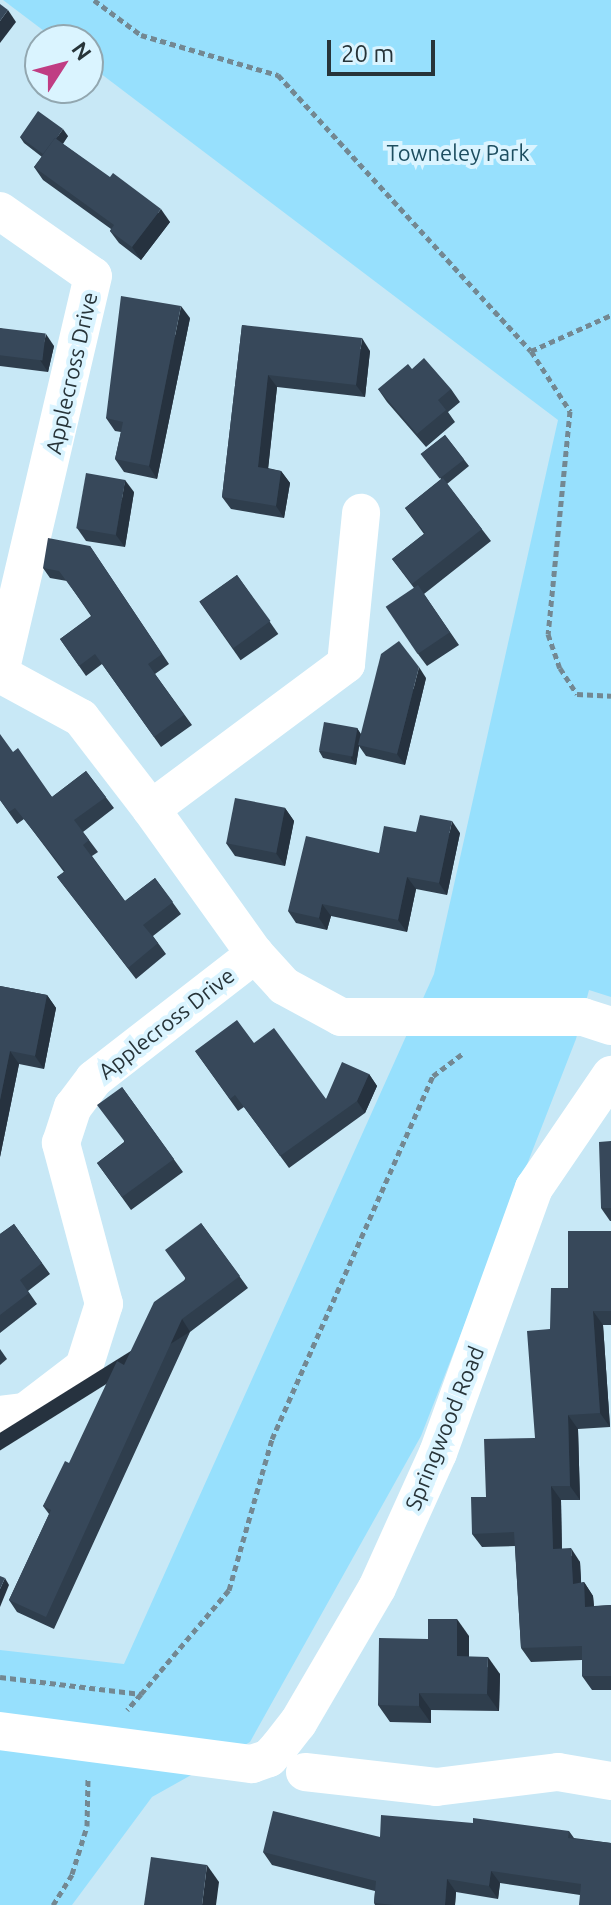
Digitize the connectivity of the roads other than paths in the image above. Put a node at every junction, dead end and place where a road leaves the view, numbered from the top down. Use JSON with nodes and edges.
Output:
{"nodes":[{"id":1,"x":0,"y":211,"type":"edge"},
{"id":2,"x":361,"y":513,"type":"dead end"},
{"id":3,"x":0,"y":674,"type":"edge"},
{"id":4,"x":151,"y":809,"type":"junction"},
{"id":5,"x":255,"y":954,"type":"junction"},
{"id":6,"x":611,"y":1026,"type":"edge"},
{"id":7,"x":611,"y":1075,"type":"edge"},
{"id":8,"x":0,"y":1415,"type":"edge"},
{"id":9,"x":0,"y":1731,"type":"edge"},
{"id":10,"x":305,"y":1772,"type":"dead end"},
{"id":11,"x":611,"y":1781,"type":"edge"}],
"edges":[{"from":1,"to":3,"type":"street","name":"Applecross Drive"},
{"from":2,"to":4,"type":"street"},
{"from":3,"to":4,"type":"street","name":"Applecross Drive"},
{"from":4,"to":5,"type":"street","name":"Applecross Drive"},
{"from":5,"to":6,"type":"street","name":"Applecross Drive"},
{"from":5,"to":8,"type":"street","name":"Applecross Drive"},
{"from":7,"to":9,"type":"street","name":"Springwood Road"},
{"from":10,"to":11,"type":"street"}]}
